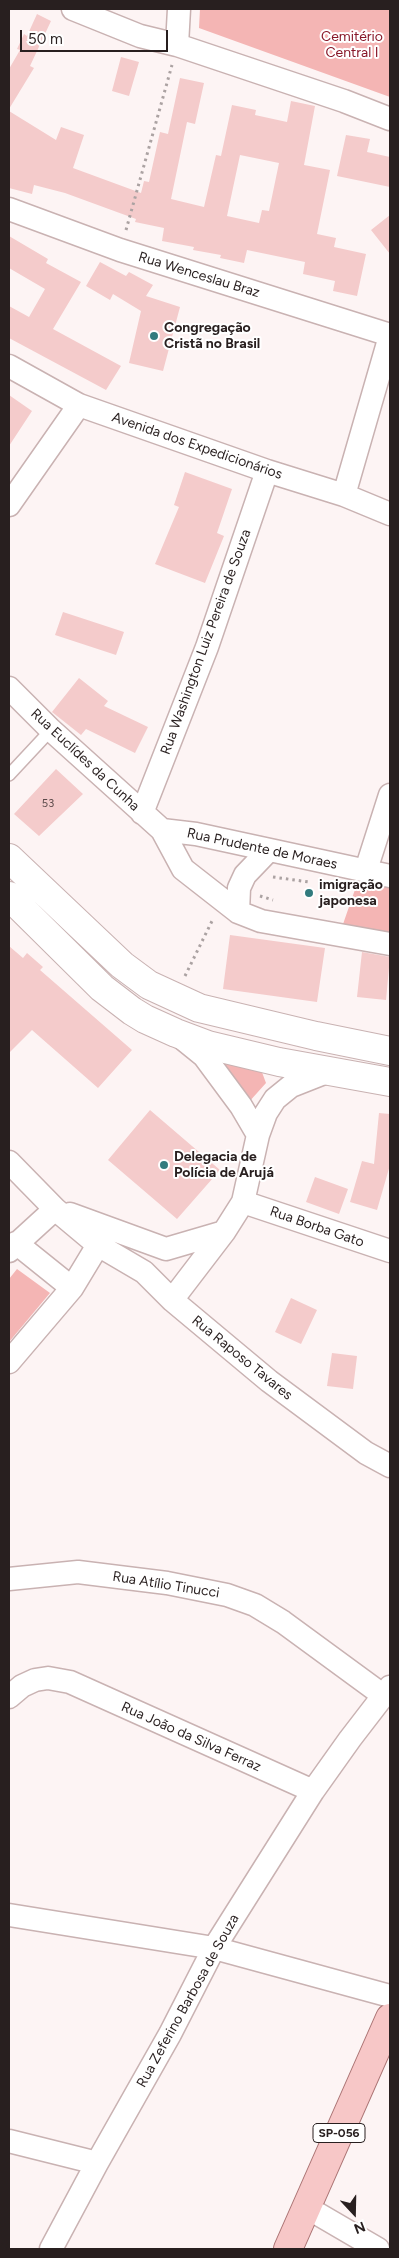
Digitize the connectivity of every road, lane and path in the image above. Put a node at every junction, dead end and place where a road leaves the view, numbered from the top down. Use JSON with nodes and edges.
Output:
{"nodes":[{"id":1,"x":72,"y":9,"type":"edge"},
{"id":2,"x":179,"y":9,"type":"edge"},
{"id":3,"x":177,"y":46,"type":"junction"},
{"id":4,"x":390,"y":119,"type":"edge"},
{"id":5,"x":9,"y":209,"type":"edge"},
{"id":6,"x":120,"y":250,"type":"junction"},
{"id":7,"x":390,"y":336,"type":"edge"},
{"id":8,"x":9,"y":366,"type":"edge"},
{"id":9,"x":79,"y":405,"type":"junction"},
{"id":10,"x":267,"y":471,"type":"junction"},
{"id":11,"x":344,"y":495,"type":"junction"},
{"id":12,"x":9,"y":505,"type":"edge"},
{"id":13,"x":390,"y":514,"type":"edge"},
{"id":14,"x":9,"y":688,"type":"edge"},
{"id":15,"x":51,"y":730,"type":"junction"},
{"id":16,"x":9,"y":775,"type":"edge"},
{"id":17,"x":390,"y":795,"type":"edge"},
{"id":18,"x":142,"y":813,"type":"junction"},
{"id":19,"x":162,"y":830,"type":"junction"},
{"id":20,"x":268,"y":851,"type":"junction"},
{"id":21,"x":9,"y":858,"type":"edge"},
{"id":22,"x":366,"y":870,"type":"junction"},
{"id":23,"x":267,"y":876,"type":"dead end"},
{"id":24,"x":390,"y":876,"type":"edge"},
{"id":25,"x":313,"y":882,"type":"dead end"},
{"id":26,"x":255,"y":894,"type":"dead end"},
{"id":27,"x":9,"y":896,"type":"edge"},
{"id":28,"x":261,"y":896,"type":"dead end"},
{"id":29,"x":230,"y":906,"type":"junction"},
{"id":30,"x":390,"y":944,"type":"edge"},
{"id":31,"x":122,"y":965,"type":"junction"},
{"id":32,"x":102,"y":988,"type":"junction"},
{"id":33,"x":174,"y":997,"type":"junction"},
{"id":34,"x":176,"y":1033,"type":"junction"},
{"id":35,"x":336,"y":1040,"type":"junction"},
{"id":36,"x":390,"y":1051,"type":"edge"},
{"id":37,"x":329,"y":1071,"type":"junction"},
{"id":38,"x":390,"y":1082,"type":"edge"},
{"id":39,"x":258,"y":1135,"type":"junction"},
{"id":40,"x":9,"y":1162,"type":"edge"},
{"id":41,"x":243,"y":1202,"type":"junction"},
{"id":42,"x":55,"y":1208,"type":"junction"},
{"id":43,"x":224,"y":1232,"type":"junction"},
{"id":44,"x":98,"y":1245,"type":"junction"},
{"id":45,"x":13,"y":1247,"type":"edge"},
{"id":46,"x":166,"y":1249,"type":"junction"},
{"id":47,"x":390,"y":1251,"type":"edge"},
{"id":48,"x":144,"y":1272,"type":"junction"},
{"id":49,"x":72,"y":1288,"type":"junction"},
{"id":50,"x":172,"y":1300,"type":"junction"},
{"id":51,"x":9,"y":1362,"type":"edge"},
{"id":52,"x":390,"y":1466,"type":"edge"},
{"id":53,"x":9,"y":1579,"type":"edge"},
{"id":54,"x":387,"y":1692,"type":"edge"},
{"id":55,"x":9,"y":1697,"type":"edge"},
{"id":56,"x":313,"y":1791,"type":"junction"},
{"id":57,"x":9,"y":1915,"type":"edge"},
{"id":58,"x":214,"y":1948,"type":"junction"},
{"id":59,"x":390,"y":1996,"type":"edge"},
{"id":60,"x":390,"y":2018,"type":"edge"},
{"id":61,"x":9,"y":2141,"type":"edge"},
{"id":62,"x":97,"y":2162,"type":"junction"},
{"id":63,"x":306,"y":2207,"type":"junction"},
{"id":64,"x":54,"y":2248,"type":"edge"},
{"id":65,"x":288,"y":2249,"type":"edge"},
{"id":66,"x":378,"y":2249,"type":"edge"}],
"edges":[{"from":1,"to":3,"type":"street"},
{"from":2,"to":3,"type":"street"},
{"from":3,"to":4,"type":"street"},
{"from":3,"to":6,"type":"path"},
{"from":5,"to":6,"type":"street","name":"Rua Wenceslau Braz"},
{"from":6,"to":7,"type":"street","name":"Rua Wenceslau Braz"},
{"from":7,"to":11,"type":"street"},
{"from":8,"to":9,"type":"street","name":"Avenida dos Expedicionários"},
{"from":9,"to":10,"type":"street","name":"Avenida dos Expedicionários"},
{"from":9,"to":12,"type":"street"},
{"from":10,"to":11,"type":"street","name":"Avenida dos Expedicionários"},
{"from":10,"to":18,"type":"street","name":"Rua Washington Luiz Pereira de Souza"},
{"from":11,"to":13,"type":"street","name":"Avenida dos Expedicionários"},
{"from":14,"to":15,"type":"street","name":"Rua Euclídes da Cunha"},
{"from":15,"to":16,"type":"lane"},
{"from":15,"to":18,"type":"street","name":"Rua Euclídes da Cunha"},
{"from":17,"to":22,"type":"street"},
{"from":18,"to":19,"type":"street","name":"Rua Euclídes da Cunha"},
{"from":19,"to":20,"type":"street","name":"Rua Prudente de Moraes"},
{"from":19,"to":29,"type":"street"},
{"from":20,"to":22,"type":"street","name":"Rua Prudente de Moraes"},
{"from":20,"to":29,"type":"street"},
{"from":21,"to":31,"type":"main road"},
{"from":22,"to":24,"type":"street","name":"Rua Prudente de Moraes"},
{"from":23,"to":25,"type":"path"},
{"from":26,"to":28,"type":"path"},
{"from":27,"to":32,"type":"main road"},
{"from":29,"to":30,"type":"street"},
{"from":29,"to":33,"type":"path"},
{"from":31,"to":32,"type":"main road"},
{"from":31,"to":33,"type":"main road"},
{"from":32,"to":34,"type":"main road"},
{"from":33,"to":35,"type":"main road"},
{"from":34,"to":37,"type":"main road"},
{"from":34,"to":39,"type":"street"},
{"from":35,"to":36,"type":"main road"},
{"from":35,"to":37,"type":"main road"},
{"from":37,"to":38,"type":"main road"},
{"from":37,"to":39,"type":"street"},
{"from":39,"to":41,"type":"street"},
{"from":40,"to":42,"type":"street","name":"Rua Raposo Tavares"},
{"from":41,"to":43,"type":"street"},
{"from":41,"to":47,"type":"street","name":"Rua Borba Gato"},
{"from":42,"to":44,"type":"street","name":"Rua Raposo Tavares"},
{"from":42,"to":45,"type":"street"},
{"from":42,"to":46,"type":"street"},
{"from":43,"to":46,"type":"street"},
{"from":43,"to":50,"type":"street"},
{"from":44,"to":48,"type":"street","name":"Rua Raposo Tavares"},
{"from":44,"to":49,"type":"street"},
{"from":45,"to":49,"type":"street"},
{"from":46,"to":48,"type":"street"},
{"from":48,"to":50,"type":"street","name":"Rua Raposo Tavares"},
{"from":49,"to":51,"type":"street"},
{"from":50,"to":52,"type":"street","name":"Rua Raposo Tavares"},
{"from":53,"to":54,"type":"street","name":"Rua Atílio Tinucci"},
{"from":54,"to":56,"type":"street","name":"Rua Zeferino Barbosa de Souza"},
{"from":55,"to":56,"type":"street","name":"Rua João da Silva Ferraz"},
{"from":56,"to":58,"type":"street","name":"Rua Zeferino Barbosa de Souza"},
{"from":57,"to":58,"type":"street"},
{"from":58,"to":59,"type":"street"},
{"from":58,"to":62,"type":"street","name":"Rua Zeferino Barbosa de Souza"},
{"from":60,"to":63,"type":"main road","number":"SP-056"},
{"from":61,"to":62,"type":"street"},
{"from":62,"to":64,"type":"street","name":"Rua Zeferino Barbosa de Souza"},
{"from":63,"to":65,"type":"main road","number":"SP-056"},
{"from":63,"to":66,"type":"street"}]}
